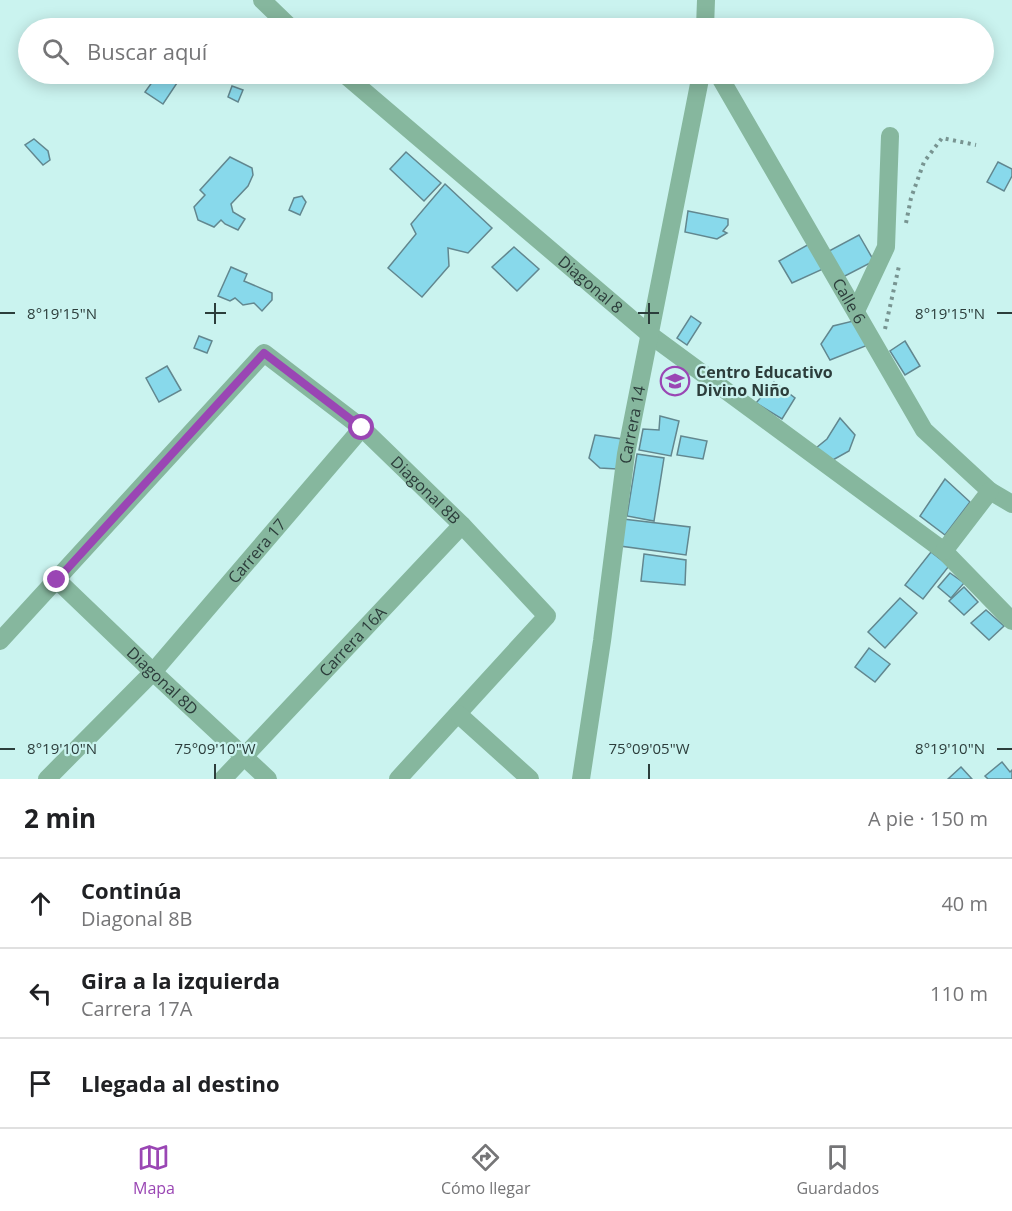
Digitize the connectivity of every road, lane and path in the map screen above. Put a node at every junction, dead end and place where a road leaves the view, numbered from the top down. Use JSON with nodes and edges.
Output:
{"nodes":[{"id":1,"x":262,"y":0,"type":"edge"},
{"id":2,"x":705,"y":0,"type":"edge"},
{"id":3,"x":281,"y":18,"type":"edge"},
{"id":4,"x":705,"y":18,"type":"edge"},
{"id":5,"x":356,"y":84,"type":"edge"},
{"id":6,"x":699,"y":84,"type":"edge"},
{"id":7,"x":724,"y":84,"type":"edge"},
{"id":8,"x":890,"y":136,"type":"dead end"},
{"id":9,"x":976,"y":145,"type":"dead end"},
{"id":10,"x":905,"y":231,"type":"dead end"},
{"id":11,"x":899,"y":263,"type":"dead end"},
{"id":12,"x":856,"y":311,"type":"junction"},
{"id":13,"x":650,"y":334,"type":"junction"},
{"id":14,"x":880,"y":353,"type":"junction"},
{"id":15,"x":362,"y":428,"type":"junction"},
{"id":16,"x":990,"y":491,"type":"junction"},
{"id":17,"x":1012,"y":504,"type":"edge"},
{"id":18,"x":462,"y":525,"type":"junction"},
{"id":19,"x":944,"y":551,"type":"junction"},
{"id":20,"x":57,"y":580,"type":"junction"},
{"id":21,"x":1012,"y":621,"type":"edge"},
{"id":22,"x":0,"y":641,"type":"edge"},
{"id":23,"x":153,"y":672,"type":"junction"},
{"id":24,"x":458,"y":714,"type":"junction"},
{"id":25,"x":243,"y":757,"type":"junction"},
{"id":26,"x":47,"y":779,"type":"edge"},
{"id":27,"x":223,"y":779,"type":"edge"},
{"id":28,"x":268,"y":779,"type":"edge"},
{"id":29,"x":398,"y":779,"type":"edge"},
{"id":30,"x":530,"y":779,"type":"edge"},
{"id":31,"x":581,"y":779,"type":"edge"}],
"edges":[{"from":1,"to":3,"type":"street"},
{"from":2,"to":4,"type":"street"},
{"from":5,"to":13,"type":"street","name":"Diagonal 8"},
{"from":6,"to":13,"type":"street","name":"Carrera 14"},
{"from":7,"to":12,"type":"street","name":"Calle 6"},
{"from":8,"to":12,"type":"street"},
{"from":9,"to":10,"type":"path"},
{"from":11,"to":14,"type":"path"},
{"from":12,"to":14,"type":"street","name":"Calle 6"},
{"from":13,"to":19,"type":"street","name":"Diagonal 8"},
{"from":13,"to":31,"type":"street","name":"Carrera 14"},
{"from":14,"to":16,"type":"street","name":"Calle 6"},
{"from":15,"to":18,"type":"street","name":"Diagonal 8B"},
{"from":15,"to":20,"type":"street","name":"Diagonal 8B"},
{"from":15,"to":23,"type":"street","name":"Carrera 17"},
{"from":16,"to":17,"type":"street","name":"Calle 6"},
{"from":16,"to":19,"type":"street"},
{"from":18,"to":24,"type":"street","name":"Diagonal 8B"},
{"from":18,"to":25,"type":"street","name":"Carrera 16A"},
{"from":19,"to":21,"type":"street","name":"Diagonal 8"},
{"from":20,"to":22,"type":"street"},
{"from":20,"to":23,"type":"street","name":"Diagonal 8D"},
{"from":23,"to":25,"type":"street","name":"Diagonal 8D"},
{"from":23,"to":26,"type":"street","name":"Carrera 17"},
{"from":24,"to":29,"type":"street"},
{"from":24,"to":30,"type":"street"},
{"from":25,"to":27,"type":"street","name":"Carrera 16A"},
{"from":25,"to":28,"type":"street","name":"Diagonal 8D"}]}
